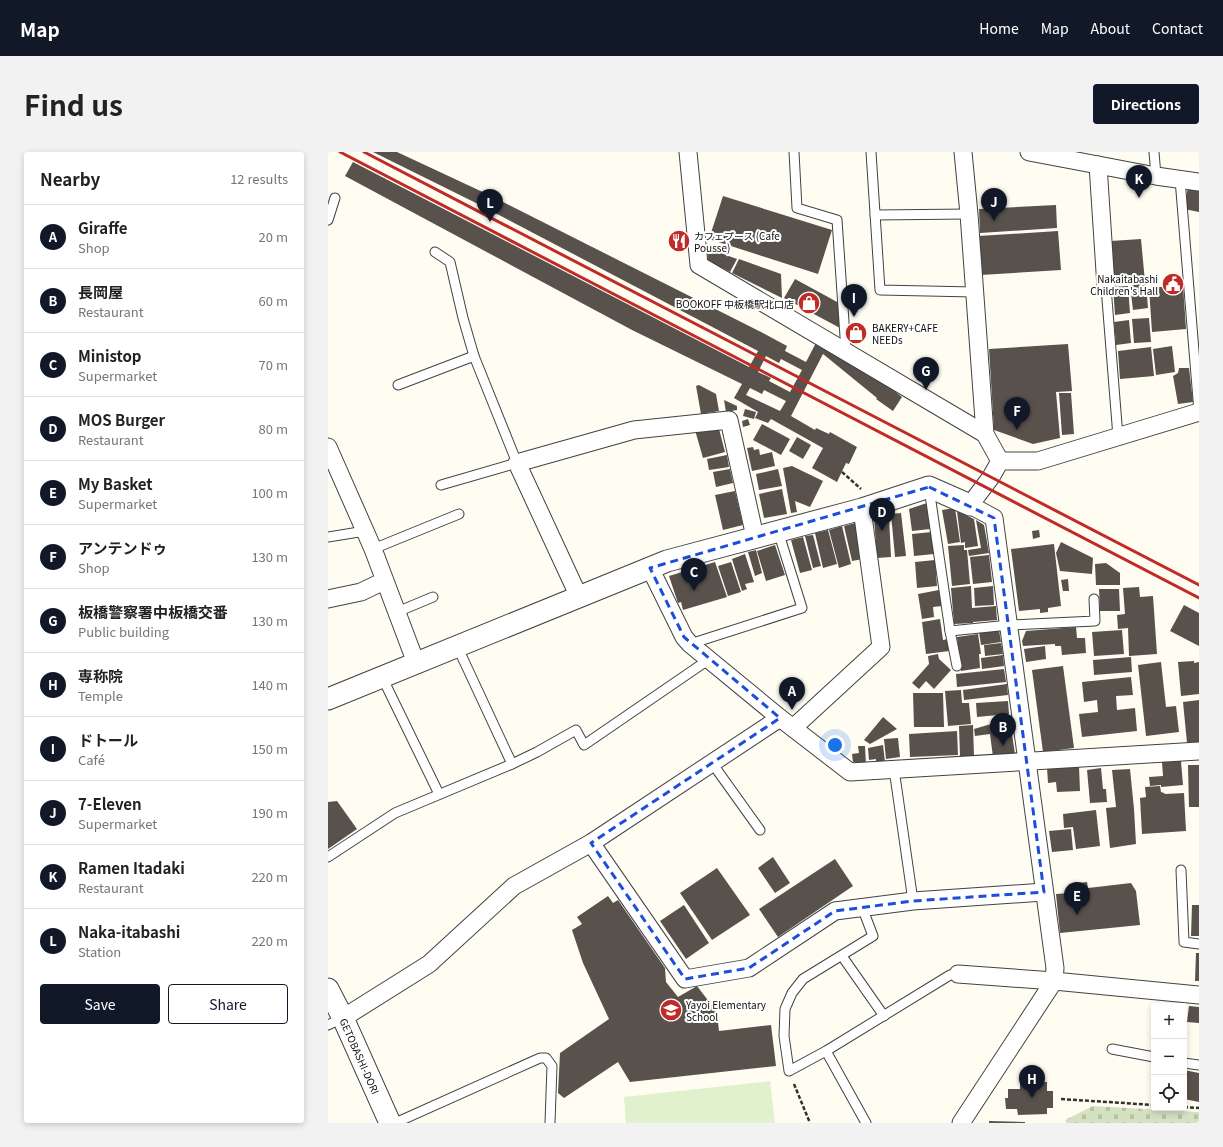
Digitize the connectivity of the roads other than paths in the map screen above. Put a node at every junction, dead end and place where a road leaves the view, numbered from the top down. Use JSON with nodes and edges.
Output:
{"nodes":[{"id":1,"x":688,"y":152,"type":"edge"},
{"id":2,"x":794,"y":152,"type":"edge"},
{"id":3,"x":871,"y":152,"type":"edge"},
{"id":4,"x":963,"y":152,"type":"edge"},
{"id":5,"x":1029,"y":152,"type":"edge"},
{"id":6,"x":1154,"y":152,"type":"edge"},
{"id":7,"x":1098,"y":165,"type":"junction"},
{"id":8,"x":1156,"y":176,"type":"junction"},
{"id":9,"x":1180,"y":179,"type":"junction"},
{"id":10,"x":1199,"y":182,"type":"edge"},
{"id":11,"x":335,"y":198,"type":"dead end"},
{"id":12,"x":969,"y":214,"type":"junction"},
{"id":13,"x":875,"y":215,"type":"junction"},
{"id":14,"x":328,"y":220,"type":"edge"},
{"id":15,"x":435,"y":252,"type":"dead end"},
{"id":16,"x":1106,"y":287,"type":"joint"},
{"id":17,"x":974,"y":292,"type":"junction"},
{"id":18,"x":846,"y":351,"type":"junction"},
{"id":19,"x":474,"y":356,"type":"junction"},
{"id":20,"x":398,"y":385,"type":"dead end"},
{"id":21,"x":1199,"y":412,"type":"edge"},
{"id":22,"x":985,"y":434,"type":"junction"},
{"id":23,"x":1118,"y":437,"type":"junction"},
{"id":24,"x":328,"y":447,"type":"edge"},
{"id":25,"x":1000,"y":461,"type":"junction"},
{"id":26,"x":517,"y":464,"type":"junction"},
{"id":27,"x":332,"y":466,"type":"edge"},
{"id":28,"x":441,"y":485,"type":"dead end"},
{"id":29,"x":929,"y":488,"type":"junction"},
{"id":30,"x":970,"y":505,"type":"junction"},
{"id":31,"x":862,"y":509,"type":"junction"},
{"id":32,"x":459,"y":514,"type":"dead end"},
{"id":33,"x":365,"y":531,"type":"junction"},
{"id":34,"x":778,"y":531,"type":"junction"},
{"id":35,"x":328,"y":537,"type":"edge"},
{"id":36,"x":755,"y":537,"type":"junction"},
{"id":37,"x":373,"y":549,"type":"junction"},
{"id":38,"x":650,"y":568,"type":"junction"},
{"id":39,"x":384,"y":581,"type":"junction"},
{"id":40,"x":433,"y":597,"type":"dead end"},
{"id":41,"x":579,"y":597,"type":"junction"},
{"id":42,"x":328,"y":599,"type":"edge"},
{"id":43,"x":1094,"y":599,"type":"dead end"},
{"id":44,"x":397,"y":612,"type":"junction"},
{"id":45,"x":1009,"y":625,"type":"junction"},
{"id":46,"x":950,"y":630,"type":"junction"},
{"id":47,"x":690,"y":644,"type":"junction"},
{"id":48,"x":457,"y":646,"type":"junction"},
{"id":49,"x":708,"y":660,"type":"junction"},
{"id":50,"x":416,"y":663,"type":"junction"},
{"id":51,"x":957,"y":666,"type":"dead end"},
{"id":52,"x":382,"y":677,"type":"junction"},
{"id":53,"x":328,"y":699,"type":"edge"},
{"id":54,"x":787,"y":723,"type":"junction"},
{"id":55,"x":1199,"y":750,"type":"edge"},
{"id":56,"x":1027,"y":762,"type":"junction"},
{"id":57,"x":712,"y":763,"type":"junction"},
{"id":58,"x":512,"y":764,"type":"junction"},
{"id":59,"x":894,"y":769,"type":"junction"},
{"id":60,"x":439,"y":794,"type":"junction"},
{"id":61,"x":760,"y":830,"type":"dead end"},
{"id":62,"x":591,"y":843,"type":"junction"},
{"id":63,"x":328,"y":857,"type":"edge"},
{"id":64,"x":1182,"y":870,"type":"dead end"},
{"id":65,"x":1044,"y":892,"type":"junction"},
{"id":66,"x":913,"y":901,"type":"junction"},
{"id":67,"x":862,"y":907,"type":"junction"},
{"id":68,"x":1199,"y":944,"type":"edge"},
{"id":69,"x":842,"y":956,"type":"junction"},
{"id":70,"x":958,"y":974,"type":"joint"},
{"id":71,"x":1054,"y":981,"type":"junction"},
{"id":72,"x":328,"y":989,"type":"edge"},
{"id":73,"x":1199,"y":995,"type":"edge"},
{"id":74,"x":884,"y":1016,"type":"junction"},
{"id":75,"x":335,"y":1021,"type":"edge"},
{"id":76,"x":1112,"y":1050,"type":"dead end"},
{"id":77,"x":826,"y":1052,"type":"junction"},
{"id":78,"x":1151,"y":1056,"type":"edge"},
{"id":79,"x":1187,"y":1063,"type":"edge"},
{"id":80,"x":1199,"y":1065,"type":"edge"},
{"id":81,"x":390,"y":1123,"type":"edge"},
{"id":82,"x":394,"y":1123,"type":"edge"},
{"id":83,"x":550,"y":1123,"type":"edge"},
{"id":84,"x":866,"y":1123,"type":"edge"},
{"id":85,"x":961,"y":1123,"type":"edge"}],
"edges":[{"from":1,"to":18,"type":"street"},
{"from":2,"to":18,"type":"lane"},
{"from":3,"to":13,"type":"lane"},
{"from":4,"to":12,"type":"street"},
{"from":5,"to":7,"type":"street"},
{"from":6,"to":8,"type":"lane"},
{"from":7,"to":8,"type":"street"},
{"from":7,"to":16,"type":"street"},
{"from":8,"to":9,"type":"street"},
{"from":9,"to":10,"type":"street"},
{"from":9,"to":21,"type":"lane"},
{"from":11,"to":14,"type":"lane"},
{"from":12,"to":13,"type":"lane"},
{"from":12,"to":17,"type":"street"},
{"from":13,"to":17,"type":"lane"},
{"from":15,"to":19,"type":"lane"},
{"from":16,"to":23,"type":"lane"},
{"from":17,"to":22,"type":"street"},
{"from":18,"to":22,"type":"street"},
{"from":19,"to":20,"type":"lane"},
{"from":19,"to":26,"type":"lane"},
{"from":21,"to":23,"type":"street"},
{"from":22,"to":25,"type":"street"},
{"from":23,"to":25,"type":"street"},
{"from":24,"to":27,"type":"street"},
{"from":25,"to":30,"type":"street"},
{"from":26,"to":28,"type":"lane"},
{"from":26,"to":36,"type":"street"},
{"from":26,"to":41,"type":"street"},
{"from":27,"to":33,"type":"street"},
{"from":29,"to":30,"type":"street"},
{"from":29,"to":31,"type":"street"},
{"from":29,"to":46,"type":"lane"},
{"from":30,"to":45,"type":"street"},
{"from":31,"to":34,"type":"street"},
{"from":31,"to":54,"type":"street"},
{"from":32,"to":37,"type":"lane"},
{"from":33,"to":35,"type":"lane"},
{"from":33,"to":37,"type":"street"},
{"from":34,"to":36,"type":"street"},
{"from":34,"to":47,"type":"lane"},
{"from":36,"to":38,"type":"street"},
{"from":37,"to":39,"type":"street"},
{"from":38,"to":41,"type":"street"},
{"from":38,"to":47,"type":"street"},
{"from":39,"to":42,"type":"street"},
{"from":39,"to":44,"type":"street"},
{"from":40,"to":44,"type":"lane"},
{"from":41,"to":48,"type":"street"},
{"from":43,"to":45,"type":"lane"},
{"from":44,"to":50,"type":"street"},
{"from":45,"to":46,"type":"lane"},
{"from":45,"to":56,"type":"street"},
{"from":46,"to":51,"type":"lane"},
{"from":47,"to":49,"type":"street"},
{"from":48,"to":50,"type":"street"},
{"from":48,"to":58,"type":"lane"},
{"from":49,"to":54,"type":"street"},
{"from":49,"to":58,"type":"lane"},
{"from":50,"to":52,"type":"street"},
{"from":52,"to":53,"type":"street"},
{"from":52,"to":60,"type":"lane"},
{"from":54,"to":57,"type":"street"},
{"from":54,"to":59,"type":"street"},
{"from":55,"to":56,"type":"street"},
{"from":56,"to":59,"type":"street"},
{"from":56,"to":65,"type":"street"},
{"from":57,"to":61,"type":"lane"},
{"from":57,"to":62,"type":"street"},
{"from":58,"to":60,"type":"lane"},
{"from":59,"to":66,"type":"lane"},
{"from":60,"to":63,"type":"lane"},
{"from":62,"to":67,"type":"street"},
{"from":62,"to":75,"type":"street"},
{"from":64,"to":68,"type":"lane"},
{"from":65,"to":66,"type":"street"},
{"from":65,"to":71,"type":"street"},
{"from":66,"to":67,"type":"street"},
{"from":67,"to":69,"type":"lane"},
{"from":69,"to":74,"type":"lane"},
{"from":69,"to":77,"type":"lane"},
{"from":70,"to":71,"type":"street"},
{"from":70,"to":74,"type":"lane"},
{"from":71,"to":73,"type":"street"},
{"from":71,"to":85,"type":"street"},
{"from":72,"to":75,"type":"street","name":"GETOBASHI-DORI"},
{"from":74,"to":77,"type":"lane"},
{"from":75,"to":81,"type":"street","name":"GETOBASHI-DORI"},
{"from":76,"to":78,"type":"lane"},
{"from":77,"to":84,"type":"lane"},
{"from":79,"to":80,"type":"lane"},
{"from":82,"to":83,"type":"lane"}]}
